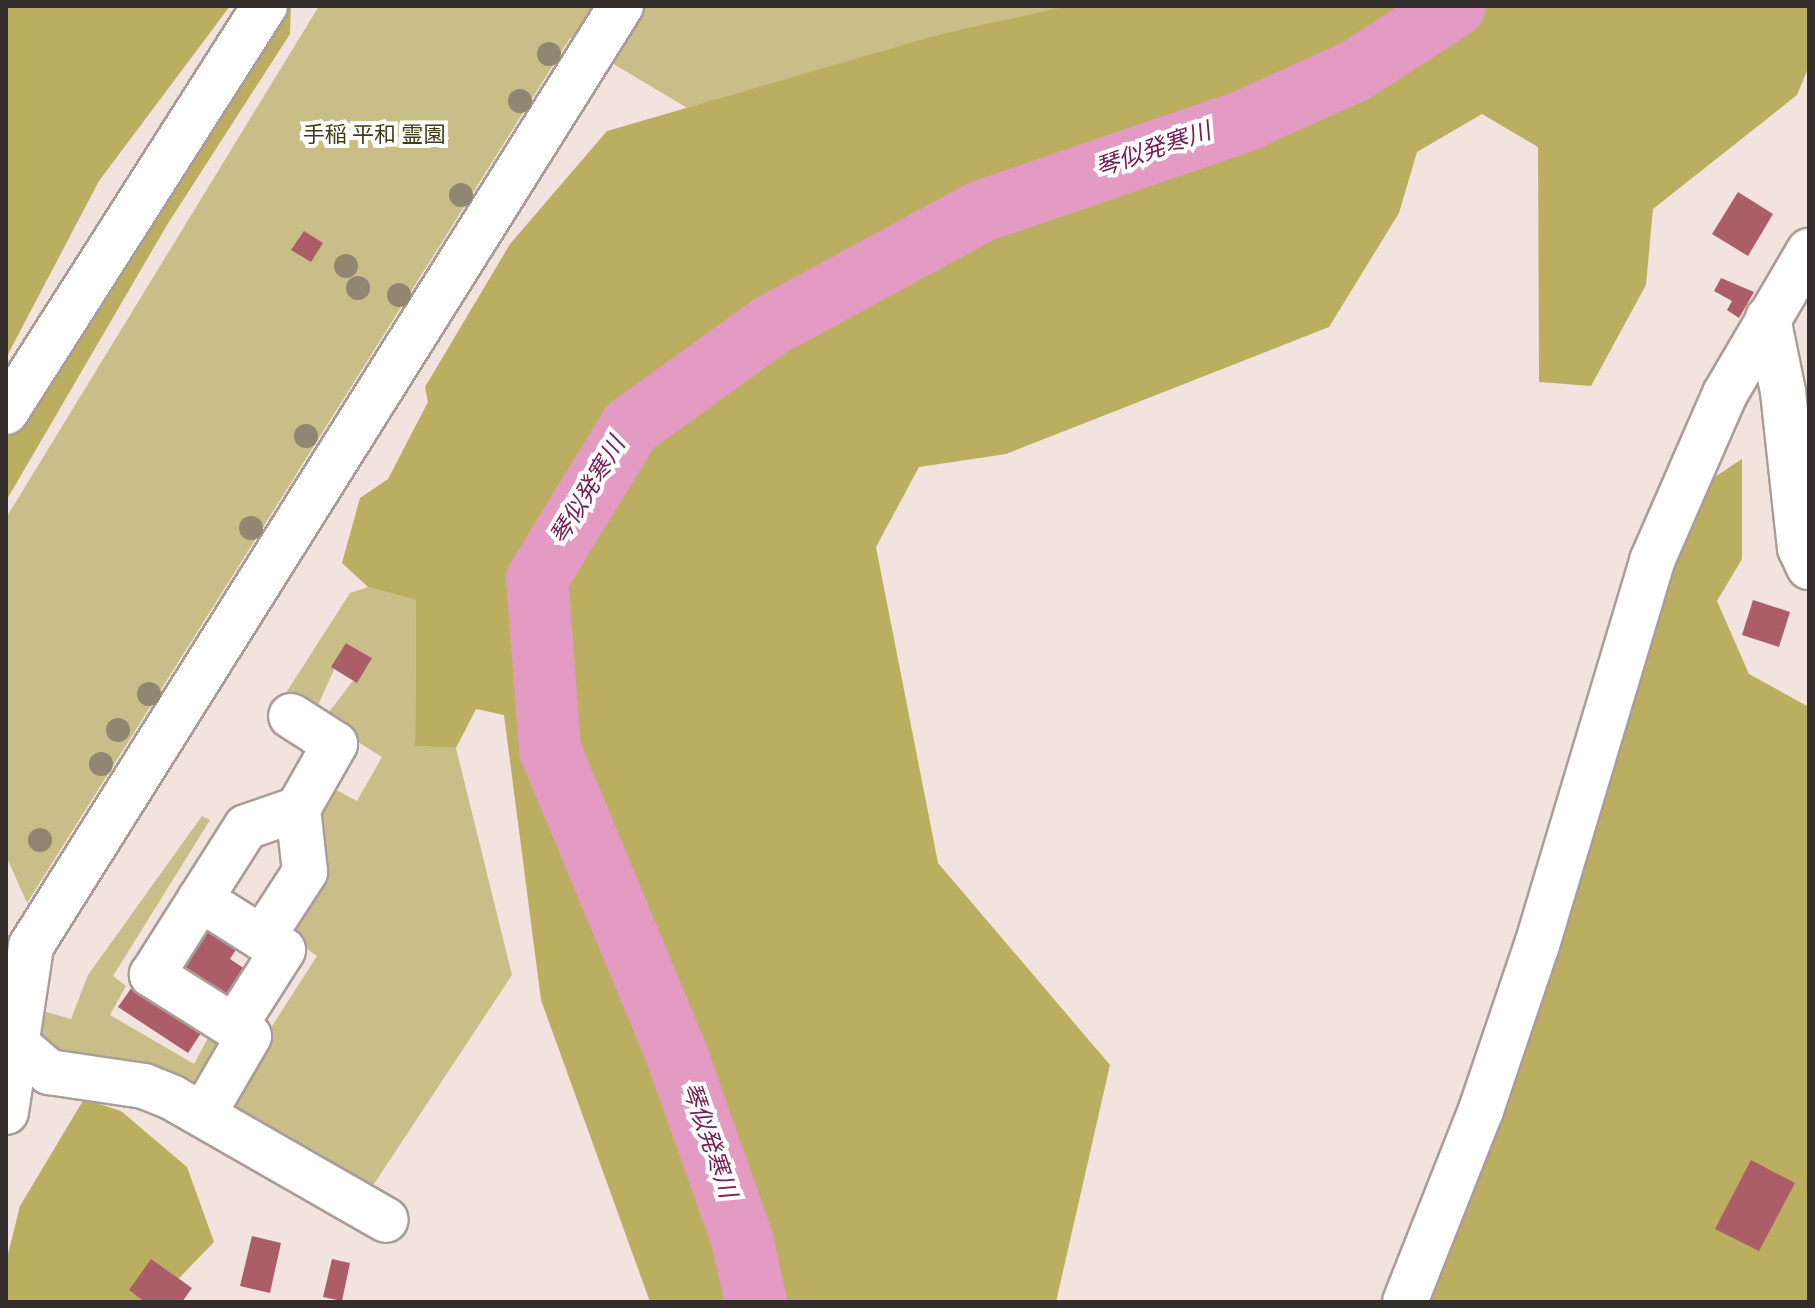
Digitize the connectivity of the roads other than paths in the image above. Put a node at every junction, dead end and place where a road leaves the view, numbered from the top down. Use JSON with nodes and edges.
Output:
{"nodes":[{"id":1,"x":265,"y":6,"type":"edge"},
{"id":2,"x":621,"y":6,"type":"edge"},
{"id":3,"x":1809,"y":251,"type":"edge"},
{"id":4,"x":1768,"y":318,"type":"junction"},
{"id":5,"x":6,"y":412,"type":"edge"},
{"id":6,"x":1809,"y":567,"type":"edge"},
{"id":7,"x":291,"y":716,"type":"dead end"},
{"id":8,"x":298,"y":809,"type":"junction"},
{"id":9,"x":200,"y":899,"type":"junction"},
{"id":10,"x":19,"y":934,"type":"edge"},
{"id":11,"x":262,"y":938,"type":"junction"},
{"id":12,"x":234,"y":1027,"type":"junction"},
{"id":13,"x":12,"y":1038,"type":"edge"},
{"id":14,"x":6,"y":1112,"type":"edge"},
{"id":15,"x":203,"y":1115,"type":"junction"},
{"id":16,"x":386,"y":1220,"type":"dead end"},
{"id":17,"x":1405,"y":1302,"type":"edge"}],
"edges":[{"from":1,"to":5,"type":"street"},
{"from":2,"to":10,"type":"street"},
{"from":3,"to":4,"type":"street"},
{"from":4,"to":6,"type":"street"},
{"from":4,"to":17,"type":"street"},
{"from":7,"to":8,"type":"street"},
{"from":8,"to":9,"type":"street"},
{"from":8,"to":11,"type":"street"},
{"from":9,"to":11,"type":"street"},
{"from":9,"to":12,"type":"street"},
{"from":10,"to":13,"type":"street"},
{"from":11,"to":12,"type":"street"},
{"from":12,"to":15,"type":"street"},
{"from":13,"to":14,"type":"street"},
{"from":13,"to":15,"type":"street"},
{"from":15,"to":16,"type":"street"}]}
